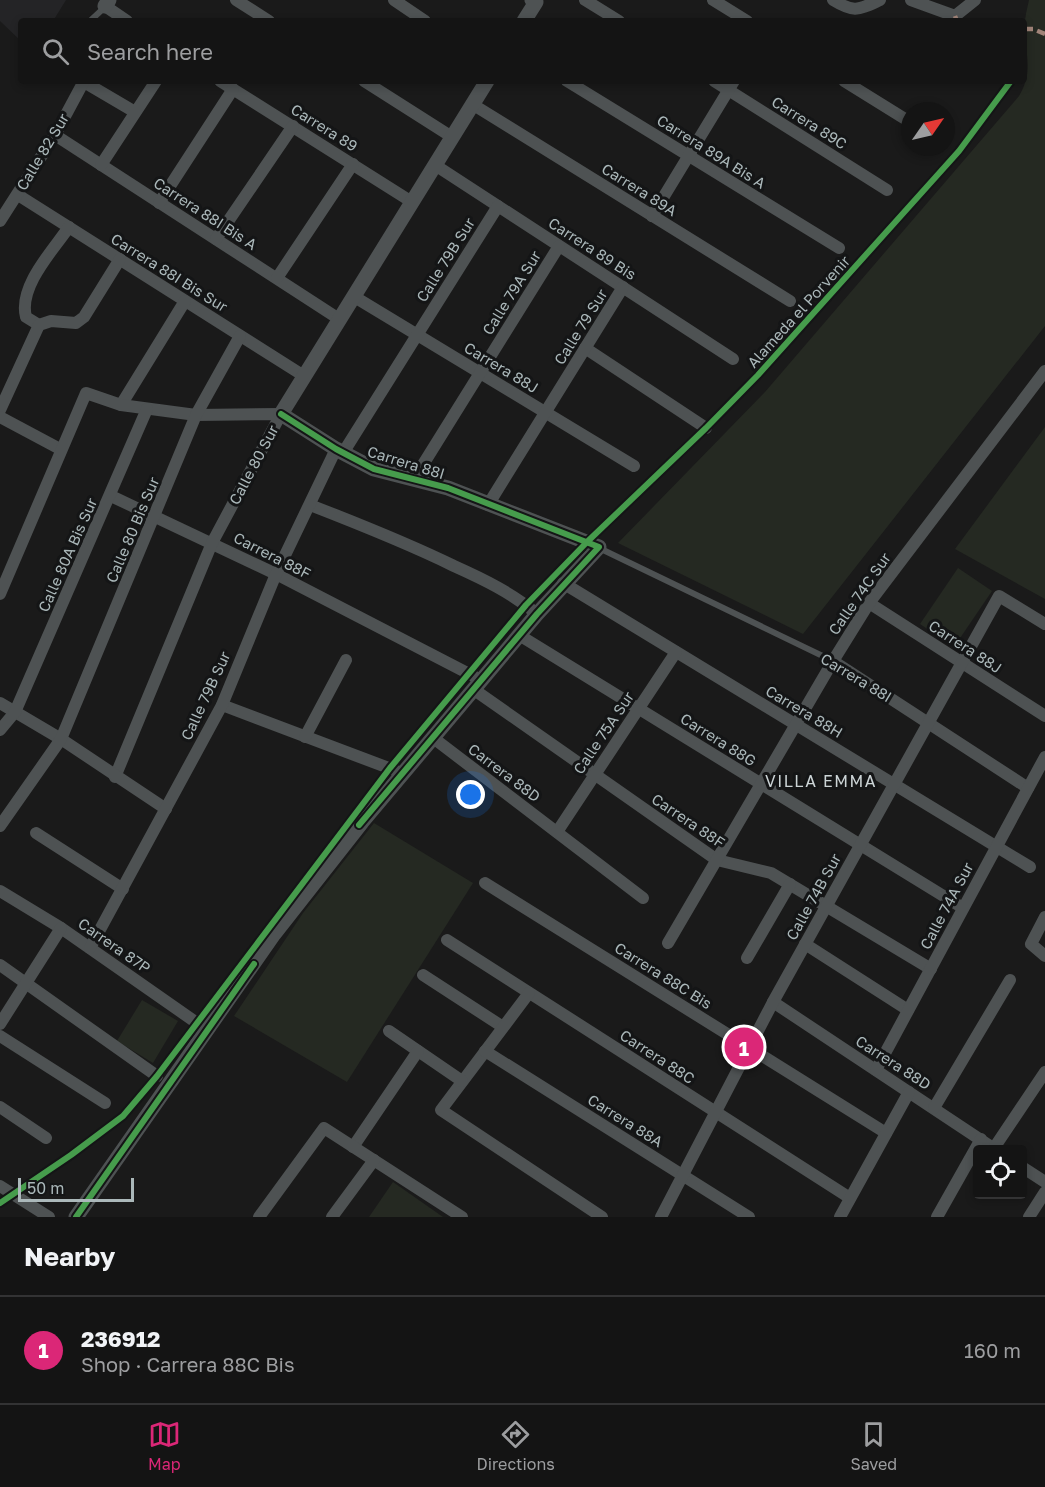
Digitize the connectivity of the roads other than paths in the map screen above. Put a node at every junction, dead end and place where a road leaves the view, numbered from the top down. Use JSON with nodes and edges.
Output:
{"nodes":[{"id":1,"x":236,"y":0,"type":"edge"},
{"id":2,"x":394,"y":0,"type":"edge"},
{"id":3,"x":585,"y":0,"type":"edge"},
{"id":4,"x":713,"y":0,"type":"edge"},
{"id":5,"x":833,"y":0,"type":"edge"},
{"id":6,"x":880,"y":0,"type":"edge"},
{"id":7,"x":910,"y":0,"type":"edge"},
{"id":8,"x":975,"y":0,"type":"edge"},
{"id":9,"x":535,"y":1,"type":"edge"},
{"id":10,"x":106,"y":9,"type":"edge"},
{"id":11,"x":122,"y":18,"type":"edge"},
{"id":12,"x":264,"y":18,"type":"edge"},
{"id":13,"x":421,"y":18,"type":"edge"},
{"id":14,"x":526,"y":18,"type":"edge"},
{"id":15,"x":614,"y":18,"type":"edge"},
{"id":16,"x":742,"y":18,"type":"edge"},
{"id":17,"x":83,"y":84,"type":"edge"},
{"id":18,"x":87,"y":84,"type":"edge"},
{"id":19,"x":154,"y":84,"type":"edge"},
{"id":20,"x":225,"y":84,"type":"edge"},
{"id":21,"x":369,"y":84,"type":"edge"},
{"id":22,"x":485,"y":84,"type":"edge"},
{"id":23,"x":572,"y":84,"type":"edge"},
{"id":24,"x":849,"y":84,"type":"edge"},
{"id":25,"x":732,"y":86,"type":"edge"},
{"id":26,"x":233,"y":89,"type":"junction"},
{"id":27,"x":472,"y":105,"type":"junction"},
{"id":28,"x":135,"y":112,"type":"junction"},
{"id":29,"x":901,"y":116,"type":"edge"},
{"id":30,"x":293,"y":126,"type":"junction"},
{"id":31,"x":55,"y":135,"type":"junction"},
{"id":32,"x":452,"y":137,"type":"junction"},
{"id":33,"x":688,"y":156,"type":"junction"},
{"id":34,"x":352,"y":164,"type":"junction"},
{"id":35,"x":101,"y":165,"type":"junction"},
{"id":36,"x":435,"y":165,"type":"junction"},
{"id":37,"x":887,"y":190,"type":"dead end"},
{"id":38,"x":18,"y":195,"type":"junction"},
{"id":39,"x":412,"y":202,"type":"junction"},
{"id":40,"x":159,"y":203,"type":"junction"},
{"id":41,"x":498,"y":206,"type":"junction"},
{"id":42,"x":652,"y":216,"type":"junction"},
{"id":43,"x":0,"y":221,"type":"edge"},
{"id":44,"x":69,"y":227,"type":"junction"},
{"id":45,"x":216,"y":239,"type":"junction"},
{"id":46,"x":560,"y":246,"type":"junction"},
{"id":47,"x":839,"y":248,"type":"dead end"},
{"id":48,"x":120,"y":259,"type":"junction"},
{"id":49,"x":277,"y":278,"type":"junction"},
{"id":50,"x":623,"y":287,"type":"junction"},
{"id":51,"x":354,"y":296,"type":"junction"},
{"id":52,"x":185,"y":301,"type":"junction"},
{"id":53,"x":790,"y":301,"type":"dead end"},
{"id":54,"x":339,"y":319,"type":"junction"},
{"id":55,"x":45,"y":323,"type":"junction"},
{"id":56,"x":417,"y":335,"type":"junction"},
{"id":57,"x":240,"y":336,"type":"junction"},
{"id":58,"x":585,"y":348,"type":"junction"},
{"id":59,"x":733,"y":359,"type":"dead end"},
{"id":60,"x":1045,"y":371,"type":"edge"},
{"id":61,"x":480,"y":373,"type":"junction"},
{"id":62,"x":304,"y":376,"type":"junction"},
{"id":63,"x":121,"y":405,"type":"junction"},
{"id":64,"x":147,"y":409,"type":"junction"},
{"id":65,"x":0,"y":410,"type":"edge"},
{"id":66,"x":545,"y":412,"type":"junction"},
{"id":67,"x":280,"y":414,"type":"junction"},
{"id":68,"x":196,"y":415,"type":"junction"},
{"id":69,"x":0,"y":417,"type":"edge"},
{"id":70,"x":706,"y":428,"type":"dead end"},
{"id":71,"x":60,"y":449,"type":"junction"},
{"id":72,"x":340,"y":451,"type":"junction"},
{"id":73,"x":634,"y":466,"type":"dead end"},
{"id":74,"x":414,"y":479,"type":"junction"},
{"id":75,"x":111,"y":496,"type":"junction"},
{"id":76,"x":310,"y":505,"type":"junction"},
{"id":77,"x":488,"y":505,"type":"junction"},
{"id":78,"x":155,"y":517,"type":"junction"},
{"id":79,"x":212,"y":543,"type":"junction"},
{"id":80,"x":599,"y":547,"type":"junction"},
{"id":81,"x":276,"y":574,"type":"junction"},
{"id":82,"x":563,"y":584,"type":"junction"},
{"id":83,"x":0,"y":594,"type":"edge"},
{"id":84,"x":869,"y":603,"type":"junction"},
{"id":85,"x":537,"y":614,"type":"junction"},
{"id":86,"x":1045,"y":624,"type":"edge"},
{"id":87,"x":519,"y":635,"type":"junction"},
{"id":88,"x":676,"y":652,"type":"junction"},
{"id":89,"x":346,"y":660,"type":"dead end"},
{"id":90,"x":833,"y":662,"type":"junction"},
{"id":91,"x":962,"y":662,"type":"junction"},
{"id":92,"x":477,"y":684,"type":"junction"},
{"id":93,"x":0,"y":703,"type":"edge"},
{"id":94,"x":222,"y":705,"type":"junction"},
{"id":95,"x":638,"y":708,"type":"junction"},
{"id":96,"x":15,"y":712,"type":"junction"},
{"id":97,"x":1045,"y":716,"type":"edge"},
{"id":98,"x":928,"y":723,"type":"junction"},
{"id":99,"x":796,"y":725,"type":"junction"},
{"id":100,"x":0,"y":730,"type":"edge"},
{"id":101,"x":305,"y":736,"type":"junction"},
{"id":102,"x":432,"y":737,"type":"junction"},
{"id":103,"x":61,"y":739,"type":"junction"},
{"id":104,"x":1045,"y":757,"type":"edge"},
{"id":105,"x":402,"y":773,"type":"junction"},
{"id":106,"x":595,"y":774,"type":"junction"},
{"id":107,"x":115,"y":777,"type":"junction"},
{"id":108,"x":761,"y":784,"type":"junction"},
{"id":109,"x":894,"y":784,"type":"junction"},
{"id":110,"x":1028,"y":788,"type":"junction"},
{"id":111,"x":166,"y":809,"type":"junction"},
{"id":112,"x":0,"y":826,"type":"edge"},
{"id":113,"x":556,"y":832,"type":"junction"},
{"id":114,"x":36,"y":833,"type":"dead end"},
{"id":115,"x":860,"y":845,"type":"junction"},
{"id":116,"x":996,"y":847,"type":"junction"},
{"id":117,"x":717,"y":860,"type":"junction"},
{"id":118,"x":1030,"y":867,"type":"dead end"},
{"id":119,"x":485,"y":883,"type":"dead end"},
{"id":120,"x":790,"y":884,"type":"junction"},
{"id":121,"x":123,"y":889,"type":"junction"},
{"id":122,"x":0,"y":891,"type":"edge"},
{"id":123,"x":643,"y":897,"type":"dead end"},
{"id":124,"x":826,"y":906,"type":"junction"},
{"id":125,"x":963,"y":908,"type":"junction"},
{"id":126,"x":1045,"y":917,"type":"edge"},
{"id":127,"x":61,"y":928,"type":"junction"},
{"id":128,"x":447,"y":940,"type":"dead end"},
{"id":129,"x":669,"y":942,"type":"dead end"},
{"id":130,"x":805,"y":944,"type":"junction"},
{"id":131,"x":90,"y":948,"type":"junction"},
{"id":132,"x":1045,"y":956,"type":"edge"},
{"id":133,"x":747,"y":958,"type":"dead end"},
{"id":134,"x":0,"y":965,"type":"edge"},
{"id":135,"x":931,"y":969,"type":"junction"},
{"id":136,"x":423,"y":975,"type":"dead end"},
{"id":137,"x":1010,"y":980,"type":"dead end"},
{"id":138,"x":26,"y":983,"type":"junction"},
{"id":139,"x":529,"y":993,"type":"junction"},
{"id":140,"x":772,"y":1002,"type":"junction"},
{"id":141,"x":908,"y":1010,"type":"junction"},
{"id":142,"x":0,"y":1024,"type":"edge"},
{"id":143,"x":503,"y":1027,"type":"junction"},
{"id":144,"x":207,"y":1030,"type":"junction"},
{"id":145,"x":389,"y":1031,"type":"dead end"},
{"id":146,"x":0,"y":1036,"type":"edge"},
{"id":147,"x":749,"y":1048,"type":"junction"},
{"id":148,"x":418,"y":1051,"type":"junction"},
{"id":149,"x":485,"y":1051,"type":"junction"},
{"id":150,"x":876,"y":1070,"type":"junction"},
{"id":151,"x":1045,"y":1072,"type":"edge"},
{"id":152,"x":157,"y":1076,"type":"dead end"},
{"id":153,"x":462,"y":1081,"type":"junction"},
{"id":154,"x":909,"y":1092,"type":"junction"},
{"id":155,"x":105,"y":1103,"type":"dead end"},
{"id":156,"x":0,"y":1107,"type":"edge"},
{"id":157,"x":934,"y":1108,"type":"junction"},
{"id":158,"x":716,"y":1112,"type":"junction"},
{"id":159,"x":886,"y":1133,"type":"junction"},
{"id":160,"x":46,"y":1138,"type":"dead end"},
{"id":161,"x":981,"y":1139,"type":"junction"},
{"id":162,"x":989,"y":1145,"type":"edge"},
{"id":163,"x":998,"y":1145,"type":"edge"},
{"id":164,"x":353,"y":1147,"type":"junction"},
{"id":165,"x":374,"y":1160,"type":"junction"},
{"id":166,"x":1027,"y":1170,"type":"edge"},
{"id":167,"x":683,"y":1175,"type":"junction"},
{"id":168,"x":1045,"y":1182,"type":"edge"},
{"id":169,"x":0,"y":1186,"type":"edge"},
{"id":170,"x":1045,"y":1192,"type":"edge"},
{"id":171,"x":850,"y":1198,"type":"junction"},
{"id":172,"x":48,"y":1217,"type":"edge"},
{"id":173,"x":76,"y":1217,"type":"edge"},
{"id":174,"x":259,"y":1217,"type":"edge"},
{"id":175,"x":332,"y":1217,"type":"edge"},
{"id":176,"x":462,"y":1217,"type":"edge"},
{"id":177,"x":602,"y":1217,"type":"edge"},
{"id":178,"x":661,"y":1217,"type":"edge"},
{"id":179,"x":749,"y":1217,"type":"edge"},
{"id":180,"x":840,"y":1217,"type":"edge"},
{"id":181,"x":937,"y":1217,"type":"edge"},
{"id":182,"x":1029,"y":1217,"type":"edge"}],
"edges":[{"from":1,"to":12,"type":"street"},
{"from":2,"to":13,"type":"street"},
{"from":3,"to":15,"type":"street"},
{"from":4,"to":16,"type":"street"},
{"from":5,"to":6,"type":"street"},
{"from":7,"to":8,"type":"street"},
{"from":9,"to":14,"type":"street"},
{"from":10,"to":11,"type":"street"},
{"from":17,"to":31,"type":"street","name":"Calle 82 Sur"},
{"from":18,"to":28,"type":"street"},
{"from":19,"to":28,"type":"street"},
{"from":20,"to":26,"type":"street","name":"Carrera 89"},
{"from":21,"to":32,"type":"street"},
{"from":22,"to":27,"type":"street","name":"Calle 80 Sur"},
{"from":23,"to":33,"type":"street","name":"Carrera 89A Bis A"},
{"from":24,"to":29,"type":"street"},
{"from":25,"to":33,"type":"street"},
{"from":25,"to":37,"type":"street","name":"Carrera 89C"},
{"from":26,"to":30,"type":"street","name":"Carrera 89"},
{"from":26,"to":40,"type":"street"},
{"from":27,"to":32,"type":"street","name":"Calle 80 Sur"},
{"from":27,"to":42,"type":"street","name":"Carrera 89A"},
{"from":28,"to":35,"type":"street"},
{"from":30,"to":34,"type":"street","name":"Carrera 89"},
{"from":30,"to":45,"type":"street"},
{"from":31,"to":35,"type":"street","name":"Carrera 88I Bis A"},
{"from":31,"to":38,"type":"street","name":"Calle 82 Sur"},
{"from":32,"to":36,"type":"street","name":"Calle 80 Sur"},
{"from":33,"to":42,"type":"street"},
{"from":33,"to":47,"type":"street","name":"Carrera 89A Bis A"},
{"from":34,"to":39,"type":"street","name":"Carrera 89"},
{"from":34,"to":49,"type":"street"},
{"from":35,"to":40,"type":"street","name":"Carrera 88I Bis A"},
{"from":36,"to":39,"type":"street","name":"Calle 80 Sur"},
{"from":36,"to":41,"type":"street","name":"Carrera 89 Bis"},
{"from":38,"to":43,"type":"street","name":"Calle 82 Sur"},
{"from":38,"to":44,"type":"street","name":"Carrera 88I Bis Sur"},
{"from":39,"to":51,"type":"street","name":"Calle 80 Sur"},
{"from":40,"to":45,"type":"street","name":"Carrera 88I Bis A"},
{"from":41,"to":46,"type":"street","name":"Carrera 89 Bis"},
{"from":41,"to":56,"type":"street","name":"Calle 79B Sur"},
{"from":42,"to":53,"type":"street","name":"Carrera 89A"},
{"from":44,"to":48,"type":"street","name":"Carrera 88I Bis Sur"},
{"from":44,"to":55,"type":"street"},
{"from":45,"to":49,"type":"street","name":"Carrera 88I Bis A"},
{"from":46,"to":50,"type":"street","name":"Carrera 89 Bis"},
{"from":46,"to":61,"type":"street","name":"Calle 79A Sur"},
{"from":48,"to":52,"type":"street","name":"Carrera 88I Bis Sur"},
{"from":48,"to":55,"type":"street"},
{"from":49,"to":54,"type":"street","name":"Carrera 88I Bis A"},
{"from":50,"to":58,"type":"street","name":"Calle 79 Sur"},
{"from":50,"to":59,"type":"street","name":"Carrera 89 Bis"},
{"from":51,"to":54,"type":"street","name":"Calle 80 Sur"},
{"from":51,"to":56,"type":"street","name":"Carrera 88J"},
{"from":52,"to":57,"type":"street","name":"Carrera 88I Bis Sur"},
{"from":52,"to":63,"type":"street"},
{"from":54,"to":62,"type":"street","name":"Calle 80 Sur"},
{"from":55,"to":65,"type":"street"},
{"from":56,"to":61,"type":"street","name":"Carrera 88J"},
{"from":56,"to":72,"type":"street","name":"Calle 79B Sur"},
{"from":57,"to":62,"type":"street","name":"Carrera 88I Bis Sur"},
{"from":57,"to":68,"type":"street","name":"Calle 80 Bis Sur"},
{"from":58,"to":66,"type":"street","name":"Calle 79 Sur"},
{"from":58,"to":70,"type":"street"},
{"from":60,"to":84,"type":"street","name":"Calle 74C Sur"},
{"from":61,"to":66,"type":"street","name":"Carrera 88J"},
{"from":61,"to":74,"type":"street","name":"Calle 79A Sur"},
{"from":62,"to":67,"type":"street","name":"Calle 80 Sur"},
{"from":63,"to":64,"type":"street"},
{"from":63,"to":71,"type":"street"},
{"from":64,"to":68,"type":"street"},
{"from":64,"to":75,"type":"street","name":"Calle 80A Bis Sur"},
{"from":66,"to":73,"type":"street","name":"Carrera 88J"},
{"from":66,"to":77,"type":"street","name":"Calle 79 Sur"},
{"from":67,"to":68,"type":"street"},
{"from":67,"to":72,"type":"street","name":"Carrera 88I"},
{"from":67,"to":79,"type":"street","name":"Calle 80 Sur"},
{"from":68,"to":78,"type":"street","name":"Calle 80 Bis Sur"},
{"from":69,"to":71,"type":"street"},
{"from":71,"to":83,"type":"street"},
{"from":72,"to":74,"type":"street","name":"Carrera 88I"},
{"from":72,"to":76,"type":"street","name":"Calle 79B Sur"},
{"from":74,"to":77,"type":"street","name":"Carrera 88I"},
{"from":75,"to":78,"type":"street","name":"Carrera 88F"},
{"from":75,"to":96,"type":"street","name":"Calle 80A Bis Sur"},
{"from":76,"to":81,"type":"street","name":"Calle 79B Sur"},
{"from":76,"to":85,"type":"street"},
{"from":77,"to":80,"type":"street","name":"Carrera 88I"},
{"from":78,"to":79,"type":"street","name":"Carrera 88F"},
{"from":78,"to":103,"type":"street","name":"Calle 80 Bis Sur"},
{"from":79,"to":81,"type":"street","name":"Carrera 88F"},
{"from":79,"to":107,"type":"street","name":"Calle 80 Sur"},
{"from":80,"to":82,"type":"street"},
{"from":80,"to":90,"type":"lane","name":"Carrera 88I"},
{"from":81,"to":92,"type":"street","name":"Carrera 88F"},
{"from":81,"to":94,"type":"street","name":"Calle 79B Sur"},
{"from":82,"to":85,"type":"street"},
{"from":82,"to":88,"type":"street","name":"Carrera 88H"},
{"from":84,"to":90,"type":"street","name":"Calle 74C Sur"},
{"from":84,"to":91,"type":"street","name":"Carrera 88J"},
{"from":85,"to":87,"type":"street"},
{"from":86,"to":91,"type":"street","name":"Calle 74B Sur"},
{"from":87,"to":92,"type":"street"},
{"from":87,"to":95,"type":"street","name":"Carrera 88G"},
{"from":88,"to":95,"type":"street","name":"Calle 75A Sur"},
{"from":88,"to":99,"type":"street","name":"Carrera 88H"},
{"from":89,"to":101,"type":"street"},
{"from":90,"to":98,"type":"street","name":"Carrera 88I"},
{"from":90,"to":99,"type":"street","name":"Calle 74C Sur"},
{"from":91,"to":97,"type":"street","name":"Carrera 88J"},
{"from":91,"to":98,"type":"street","name":"Calle 74B Sur"},
{"from":92,"to":102,"type":"street"},
{"from":92,"to":106,"type":"street","name":"Carrera 88F"},
{"from":93,"to":96,"type":"street"},
{"from":94,"to":101,"type":"street"},
{"from":94,"to":111,"type":"street","name":"Calle 79B Sur"},
{"from":95,"to":106,"type":"street","name":"Calle 75A Sur"},
{"from":95,"to":108,"type":"street","name":"Carrera 88G"},
{"from":96,"to":100,"type":"street","name":"Calle 80A Bis Sur"},
{"from":96,"to":103,"type":"street"},
{"from":98,"to":109,"type":"street","name":"Calle 74B Sur"},
{"from":98,"to":110,"type":"street","name":"Carrera 88I"},
{"from":99,"to":108,"type":"street","name":"Calle 74C Sur"},
{"from":99,"to":109,"type":"street","name":"Carrera 88H"},
{"from":101,"to":105,"type":"street"},
{"from":102,"to":105,"type":"street"},
{"from":102,"to":113,"type":"street","name":"Carrera 88D"},
{"from":103,"to":107,"type":"street"},
{"from":103,"to":112,"type":"street","name":"Calle 80 Bis Sur"},
{"from":104,"to":110,"type":"street","name":"Calle 74A Sur"},
{"from":105,"to":144,"type":"street"},
{"from":106,"to":113,"type":"street","name":"Calle 75A Sur"},
{"from":106,"to":117,"type":"street","name":"Carrera 88F"},
{"from":107,"to":111,"type":"street"},
{"from":108,"to":115,"type":"street","name":"Carrera 88G"},
{"from":108,"to":117,"type":"street","name":"Calle 74C Sur"},
{"from":109,"to":115,"type":"street","name":"Calle 74B Sur"},
{"from":109,"to":116,"type":"street","name":"Carrera 88H"},
{"from":110,"to":116,"type":"street","name":"Calle 74A Sur"},
{"from":111,"to":121,"type":"street","name":"Calle 79B Sur"},
{"from":113,"to":123,"type":"street","name":"Carrera 88D"},
{"from":114,"to":121,"type":"street"},
{"from":115,"to":124,"type":"street","name":"Calle 74B Sur"},
{"from":115,"to":125,"type":"street","name":"Carrera 88G"},
{"from":116,"to":118,"type":"street","name":"Carrera 88H"},
{"from":116,"to":125,"type":"street","name":"Calle 74A Sur"},
{"from":117,"to":120,"type":"street","name":"Carrera 88F"},
{"from":117,"to":129,"type":"street","name":"Calle 74C Sur"},
{"from":119,"to":147,"type":"street","name":"Carrera 88C Bis"},
{"from":120,"to":124,"type":"street","name":"Carrera 88F"},
{"from":120,"to":133,"type":"street"},
{"from":121,"to":131,"type":"street","name":"Calle 79B Sur"},
{"from":122,"to":127,"type":"street","name":"Carrera 87P"},
{"from":124,"to":130,"type":"street","name":"Calle 74B Sur"},
{"from":124,"to":135,"type":"street","name":"Carrera 88F"},
{"from":125,"to":135,"type":"street","name":"Calle 74A Sur"},
{"from":126,"to":132,"type":"street"},
{"from":127,"to":131,"type":"street","name":"Carrera 87P"},
{"from":127,"to":138,"type":"street"},
{"from":128,"to":139,"type":"street","name":"Carrera 88C"},
{"from":130,"to":140,"type":"street","name":"Calle 74B Sur"},
{"from":130,"to":141,"type":"street"},
{"from":131,"to":144,"type":"street","name":"Carrera 87P"},
{"from":134,"to":138,"type":"street"},
{"from":135,"to":141,"type":"street","name":"Calle 74A Sur"},
{"from":136,"to":143,"type":"street"},
{"from":137,"to":157,"type":"street"},
{"from":138,"to":142,"type":"street"},
{"from":138,"to":152,"type":"street"},
{"from":139,"to":143,"type":"street"},
{"from":139,"to":158,"type":"street","name":"Carrera 88C"},
{"from":140,"to":147,"type":"street","name":"Calle 74B Sur"},
{"from":140,"to":150,"type":"street","name":"Carrera 88D"},
{"from":141,"to":150,"type":"street","name":"Calle 74A Sur"},
{"from":143,"to":149,"type":"street"},
{"from":144,"to":173,"type":"street"},
{"from":145,"to":148,"type":"street"},
{"from":146,"to":155,"type":"street"},
{"from":147,"to":158,"type":"street","name":"Calle 74B Sur"},
{"from":147,"to":159,"type":"street","name":"Carrera 88C Bis"},
{"from":148,"to":153,"type":"street"},
{"from":148,"to":164,"type":"street"},
{"from":149,"to":153,"type":"street"},
{"from":149,"to":167,"type":"street","name":"Carrera 88A"},
{"from":150,"to":154,"type":"street","name":"Carrera 88D"},
{"from":151,"to":163,"type":"street"},
{"from":153,"to":177,"type":"street"},
{"from":154,"to":157,"type":"street","name":"Carrera 88D"},
{"from":154,"to":159,"type":"street"},
{"from":156,"to":160,"type":"street"},
{"from":157,"to":161,"type":"street","name":"Carrera 88D"},
{"from":158,"to":167,"type":"street","name":"Calle 74B Sur"},
{"from":158,"to":171,"type":"street","name":"Carrera 88C"},
{"from":159,"to":171,"type":"street"},
{"from":161,"to":162,"type":"street","name":"Carrera 88D"},
{"from":161,"to":181,"type":"street"},
{"from":164,"to":165,"type":"street"},
{"from":164,"to":174,"type":"street"},
{"from":165,"to":175,"type":"street"},
{"from":165,"to":176,"type":"street"},
{"from":166,"to":168,"type":"street"},
{"from":167,"to":178,"type":"street","name":"Calle 74B Sur"},
{"from":167,"to":179,"type":"street","name":"Carrera 88A"},
{"from":169,"to":172,"type":"street"},
{"from":170,"to":182,"type":"street"},
{"from":171,"to":180,"type":"street"}]}
